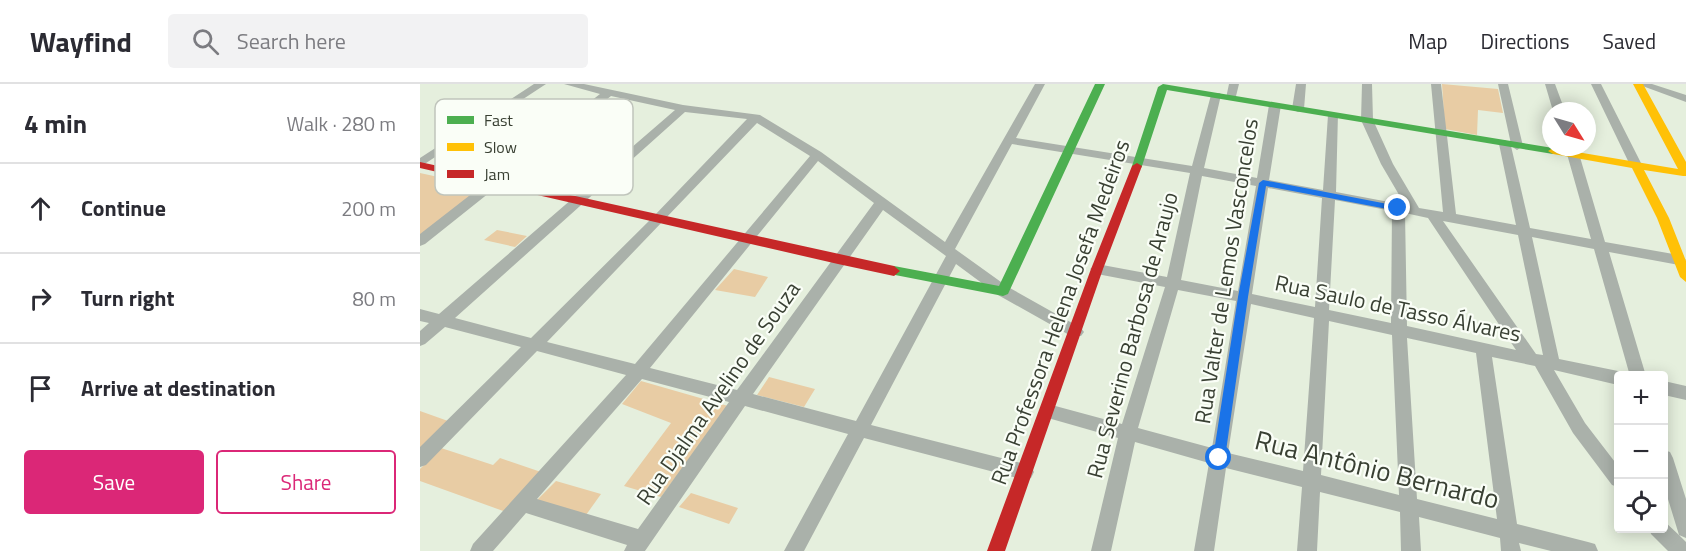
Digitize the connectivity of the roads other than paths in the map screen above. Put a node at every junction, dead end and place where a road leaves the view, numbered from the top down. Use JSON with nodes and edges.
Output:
{"nodes":[{"id":1,"x":540,"y":84,"type":"edge"},
{"id":2,"x":569,"y":84,"type":"edge"},
{"id":3,"x":1040,"y":84,"type":"edge"},
{"id":4,"x":1100,"y":84,"type":"edge"},
{"id":5,"x":1301,"y":84,"type":"edge"},
{"id":6,"x":1366,"y":84,"type":"edge"},
{"id":7,"x":1436,"y":84,"type":"edge"},
{"id":8,"x":1503,"y":84,"type":"edge"},
{"id":9,"x":1550,"y":84,"type":"edge"},
{"id":10,"x":1596,"y":84,"type":"edge"},
{"id":11,"x":1640,"y":84,"type":"edge"},
{"id":12,"x":1166,"y":86,"type":"edge"},
{"id":13,"x":609,"y":92,"type":"junction"},
{"id":14,"x":1227,"y":92,"type":"edge"},
{"id":15,"x":518,"y":99,"type":"edge"},
{"id":16,"x":600,"y":99,"type":"edge"},
{"id":17,"x":1686,"y":99,"type":"edge"},
{"id":18,"x":1556,"y":102,"type":"edge"},
{"id":19,"x":1275,"y":105,"type":"junction"},
{"id":20,"x":683,"y":108,"type":"junction"},
{"id":21,"x":1298,"y":109,"type":"junction"},
{"id":22,"x":1334,"y":115,"type":"junction"},
{"id":23,"x":756,"y":117,"type":"junction"},
{"id":24,"x":1367,"y":120,"type":"junction"},
{"id":25,"x":1440,"y":132,"type":"junction"},
{"id":26,"x":1008,"y":140,"type":"junction"},
{"id":27,"x":1511,"y":145,"type":"junction"},
{"id":28,"x":1068,"y":148,"type":"junction"},
{"id":29,"x":1542,"y":148,"type":"edge"},
{"id":30,"x":633,"y":153,"type":"edge"},
{"id":31,"x":435,"y":154,"type":"edge"},
{"id":32,"x":817,"y":155,"type":"junction"},
{"id":33,"x":1573,"y":156,"type":"edge"},
{"id":34,"x":1595,"y":156,"type":"edge"},
{"id":35,"x":1139,"y":160,"type":"junction"},
{"id":36,"x":420,"y":164,"type":"edge"},
{"id":37,"x":1636,"y":165,"type":"junction"},
{"id":38,"x":435,"y":168,"type":"edge"},
{"id":39,"x":1197,"y":171,"type":"junction"},
{"id":40,"x":1263,"y":183,"type":"junction"},
{"id":41,"x":481,"y":195,"type":"edge"},
{"id":42,"x":552,"y":195,"type":"edge"},
{"id":43,"x":587,"y":195,"type":"edge"},
{"id":44,"x":1329,"y":197,"type":"junction"},
{"id":45,"x":580,"y":201,"type":"junction"},
{"id":46,"x":881,"y":203,"type":"junction"},
{"id":47,"x":1406,"y":210,"type":"junction"},
{"id":48,"x":1432,"y":214,"type":"junction"},
{"id":49,"x":1450,"y":217,"type":"junction"},
{"id":50,"x":659,"y":219,"type":"junction"},
{"id":51,"x":1526,"y":231,"type":"junction"},
{"id":52,"x":746,"y":239,"type":"junction"},
{"id":53,"x":420,"y":242,"type":"edge"},
{"id":54,"x":1598,"y":246,"type":"junction"},
{"id":55,"x":951,"y":253,"type":"junction"},
{"id":56,"x":838,"y":260,"type":"junction"},
{"id":57,"x":1679,"y":260,"type":"junction"},
{"id":58,"x":1097,"y":268,"type":"junction"},
{"id":59,"x":1686,"y":277,"type":"edge"},
{"id":60,"x":940,"y":280,"type":"junction"},
{"id":61,"x":1173,"y":283,"type":"junction"},
{"id":62,"x":1003,"y":291,"type":"junction"},
{"id":63,"x":1243,"y":297,"type":"junction"},
{"id":64,"x":1320,"y":314,"type":"junction"},
{"id":65,"x":420,"y":315,"type":"edge"},
{"id":66,"x":442,"y":321,"type":"junction"},
{"id":67,"x":1076,"y":332,"type":"junction"},
{"id":68,"x":1400,"y":332,"type":"junction"},
{"id":69,"x":420,"y":340,"type":"edge"},
{"id":70,"x":535,"y":344,"type":"junction"},
{"id":71,"x":1484,"y":350,"type":"junction"},
{"id":72,"x":1541,"y":361,"type":"junction"},
{"id":73,"x":1637,"y":371,"type":"edge"},
{"id":74,"x":638,"y":372,"type":"junction"},
{"id":75,"x":1614,"y":377,"type":"edge"},
{"id":76,"x":1668,"y":389,"type":"edge"},
{"id":77,"x":1686,"y":393,"type":"edge"},
{"id":78,"x":742,"y":400,"type":"junction"},
{"id":79,"x":1048,"y":411,"type":"junction"},
{"id":80,"x":860,"y":430,"type":"junction"},
{"id":81,"x":1128,"y":433,"type":"junction"},
{"id":82,"x":1219,"y":458,"type":"junction"},
{"id":83,"x":420,"y":459,"type":"edge"},
{"id":84,"x":1668,"y":471,"type":"edge"},
{"id":85,"x":1025,"y":472,"type":"junction"},
{"id":86,"x":1614,"y":474,"type":"edge"},
{"id":87,"x":1311,"y":481,"type":"junction"},
{"id":88,"x":521,"y":503,"type":"junction"},
{"id":89,"x":1408,"y":506,"type":"junction"},
{"id":90,"x":1686,"y":529,"type":"edge"},
{"id":91,"x":1508,"y":531,"type":"junction"},
{"id":92,"x":1663,"y":533,"type":"edge"},
{"id":93,"x":638,"y":545,"type":"edge"},
{"id":94,"x":480,"y":551,"type":"edge"},
{"id":95,"x":794,"y":551,"type":"edge"},
{"id":96,"x":996,"y":551,"type":"edge"},
{"id":97,"x":1101,"y":551,"type":"edge"},
{"id":98,"x":1204,"y":551,"type":"edge"},
{"id":99,"x":1307,"y":551,"type":"edge"},
{"id":100,"x":1411,"y":551,"type":"edge"},
{"id":101,"x":1511,"y":551,"type":"edge"},
{"id":102,"x":1588,"y":551,"type":"edge"},
{"id":103,"x":1682,"y":551,"type":"edge"}],
"edges":[{"from":1,"to":15,"type":"street"},
{"from":2,"to":13,"type":"street"},
{"from":3,"to":26,"type":"street"},
{"from":4,"to":28,"type":"street"},
{"from":5,"to":21,"type":"street"},
{"from":6,"to":24,"type":"street"},
{"from":7,"to":25,"type":"street"},
{"from":8,"to":27,"type":"street"},
{"from":9,"to":18,"type":"street"},
{"from":10,"to":37,"type":"street"},
{"from":11,"to":17,"type":"street"},
{"from":11,"to":37,"type":"street"},
{"from":12,"to":14,"type":"street"},
{"from":12,"to":35,"type":"street","name":"Rua Professora Helena Josefa Medeiros"},
{"from":13,"to":16,"type":"street"},
{"from":13,"to":20,"type":"street"},
{"from":14,"to":19,"type":"street"},
{"from":14,"to":39,"type":"street","name":"Rua Severino Barbosa de Araujo"},
{"from":19,"to":21,"type":"street"},
{"from":19,"to":40,"type":"street","name":"Rua Valter de Lemos Vasconcelos"},
{"from":20,"to":23,"type":"street"},
{"from":20,"to":30,"type":"street"},
{"from":21,"to":22,"type":"street"},
{"from":22,"to":24,"type":"street"},
{"from":22,"to":44,"type":"street"},
{"from":23,"to":32,"type":"street"},
{"from":23,"to":50,"type":"street"},
{"from":24,"to":25,"type":"street"},
{"from":24,"to":47,"type":"street"},
{"from":25,"to":27,"type":"street"},
{"from":25,"to":49,"type":"street"},
{"from":26,"to":28,"type":"street"},
{"from":26,"to":55,"type":"street"},
{"from":27,"to":29,"type":"street"},
{"from":27,"to":51,"type":"street"},
{"from":28,"to":35,"type":"street"},
{"from":28,"to":62,"type":"street"},
{"from":31,"to":36,"type":"street"},
{"from":32,"to":46,"type":"street"},
{"from":32,"to":52,"type":"street"},
{"from":33,"to":54,"type":"street"},
{"from":34,"to":37,"type":"street"},
{"from":35,"to":39,"type":"street"},
{"from":35,"to":58,"type":"street","name":"Rua Professora Helena Josefa Medeiros"},
{"from":36,"to":38,"type":"street"},
{"from":37,"to":57,"type":"street"},
{"from":39,"to":40,"type":"street"},
{"from":39,"to":61,"type":"street","name":"Rua Severino Barbosa de Araujo"},
{"from":40,"to":44,"type":"street"},
{"from":40,"to":63,"type":"street","name":"Rua Valter de Lemos Vasconcelos"},
{"from":41,"to":53,"type":"street"},
{"from":42,"to":45,"type":"street"},
{"from":43,"to":45,"type":"street"},
{"from":44,"to":47,"type":"street"},
{"from":44,"to":64,"type":"street"},
{"from":45,"to":50,"type":"street"},
{"from":45,"to":66,"type":"street"},
{"from":46,"to":55,"type":"street"},
{"from":46,"to":56,"type":"street","name":"Rua Djalma Avelino de Souza"},
{"from":47,"to":48,"type":"street"},
{"from":47,"to":68,"type":"street"},
{"from":48,"to":49,"type":"street"},
{"from":48,"to":72,"type":"street"},
{"from":49,"to":51,"type":"street"},
{"from":50,"to":52,"type":"street"},
{"from":50,"to":70,"type":"street"},
{"from":51,"to":54,"type":"street"},
{"from":51,"to":72,"type":"street"},
{"from":52,"to":56,"type":"street"},
{"from":52,"to":74,"type":"street"},
{"from":54,"to":57,"type":"street"},
{"from":54,"to":73,"type":"street"},
{"from":55,"to":60,"type":"street"},
{"from":55,"to":62,"type":"street"},
{"from":56,"to":60,"type":"street"},
{"from":56,"to":78,"type":"street","name":"Rua Djalma Avelino de Souza"},
{"from":57,"to":59,"type":"street"},
{"from":58,"to":61,"type":"street","name":"Rua Saulo de Tasso Álvares"},
{"from":58,"to":67,"type":"street","name":"Rua Professora Helena Josefa Medeiros"},
{"from":60,"to":62,"type":"street"},
{"from":60,"to":80,"type":"street"},
{"from":61,"to":63,"type":"street","name":"Rua Saulo de Tasso Álvares"},
{"from":61,"to":81,"type":"street","name":"Rua Severino Barbosa de Araujo"},
{"from":62,"to":67,"type":"street"},
{"from":63,"to":64,"type":"street","name":"Rua Saulo de Tasso Álvares"},
{"from":63,"to":82,"type":"street","name":"Rua Valter de Lemos Vasconcelos"},
{"from":64,"to":68,"type":"street","name":"Rua Saulo de Tasso Álvares"},
{"from":64,"to":87,"type":"street"},
{"from":65,"to":66,"type":"street"},
{"from":66,"to":69,"type":"street"},
{"from":66,"to":70,"type":"street"},
{"from":67,"to":79,"type":"street","name":"Rua Professora Helena Josefa Medeiros"},
{"from":68,"to":71,"type":"street","name":"Rua Saulo de Tasso Álvares"},
{"from":68,"to":89,"type":"street"},
{"from":70,"to":74,"type":"street"},
{"from":70,"to":83,"type":"street"},
{"from":71,"to":72,"type":"street","name":"Rua Saulo de Tasso Álvares"},
{"from":71,"to":91,"type":"street"},
{"from":72,"to":75,"type":"street","name":"Rua Saulo de Tasso Álvares"},
{"from":72,"to":86,"type":"street"},
{"from":74,"to":78,"type":"street"},
{"from":74,"to":88,"type":"street"},
{"from":76,"to":77,"type":"street"},
{"from":78,"to":80,"type":"street"},
{"from":78,"to":93,"type":"street","name":"Rua Djalma Avelino de Souza"},
{"from":79,"to":81,"type":"street","name":"Rua Antônio Bernardo"},
{"from":79,"to":85,"type":"street","name":"Rua Professora Helena Josefa Medeiros"},
{"from":80,"to":85,"type":"street"},
{"from":80,"to":95,"type":"street"},
{"from":81,"to":82,"type":"street","name":"Rua Antônio Bernardo"},
{"from":81,"to":97,"type":"street","name":"Rua Severino Barbosa de Araujo"},
{"from":82,"to":87,"type":"street","name":"Rua Antônio Bernardo"},
{"from":82,"to":98,"type":"street","name":"Rua Valter de Lemos Vasconcelos"},
{"from":84,"to":90,"type":"street"},
{"from":85,"to":96,"type":"street","name":"Rua Professora Helena Josefa Medeiros"},
{"from":87,"to":89,"type":"street","name":"Rua Antônio Bernardo"},
{"from":87,"to":99,"type":"street"},
{"from":88,"to":93,"type":"street"},
{"from":88,"to":94,"type":"street"},
{"from":89,"to":91,"type":"street","name":"Rua Antônio Bernardo"},
{"from":89,"to":100,"type":"street"},
{"from":91,"to":101,"type":"street"},
{"from":91,"to":102,"type":"street","name":"Rua Antônio Bernardo"},
{"from":92,"to":103,"type":"street"}]}
